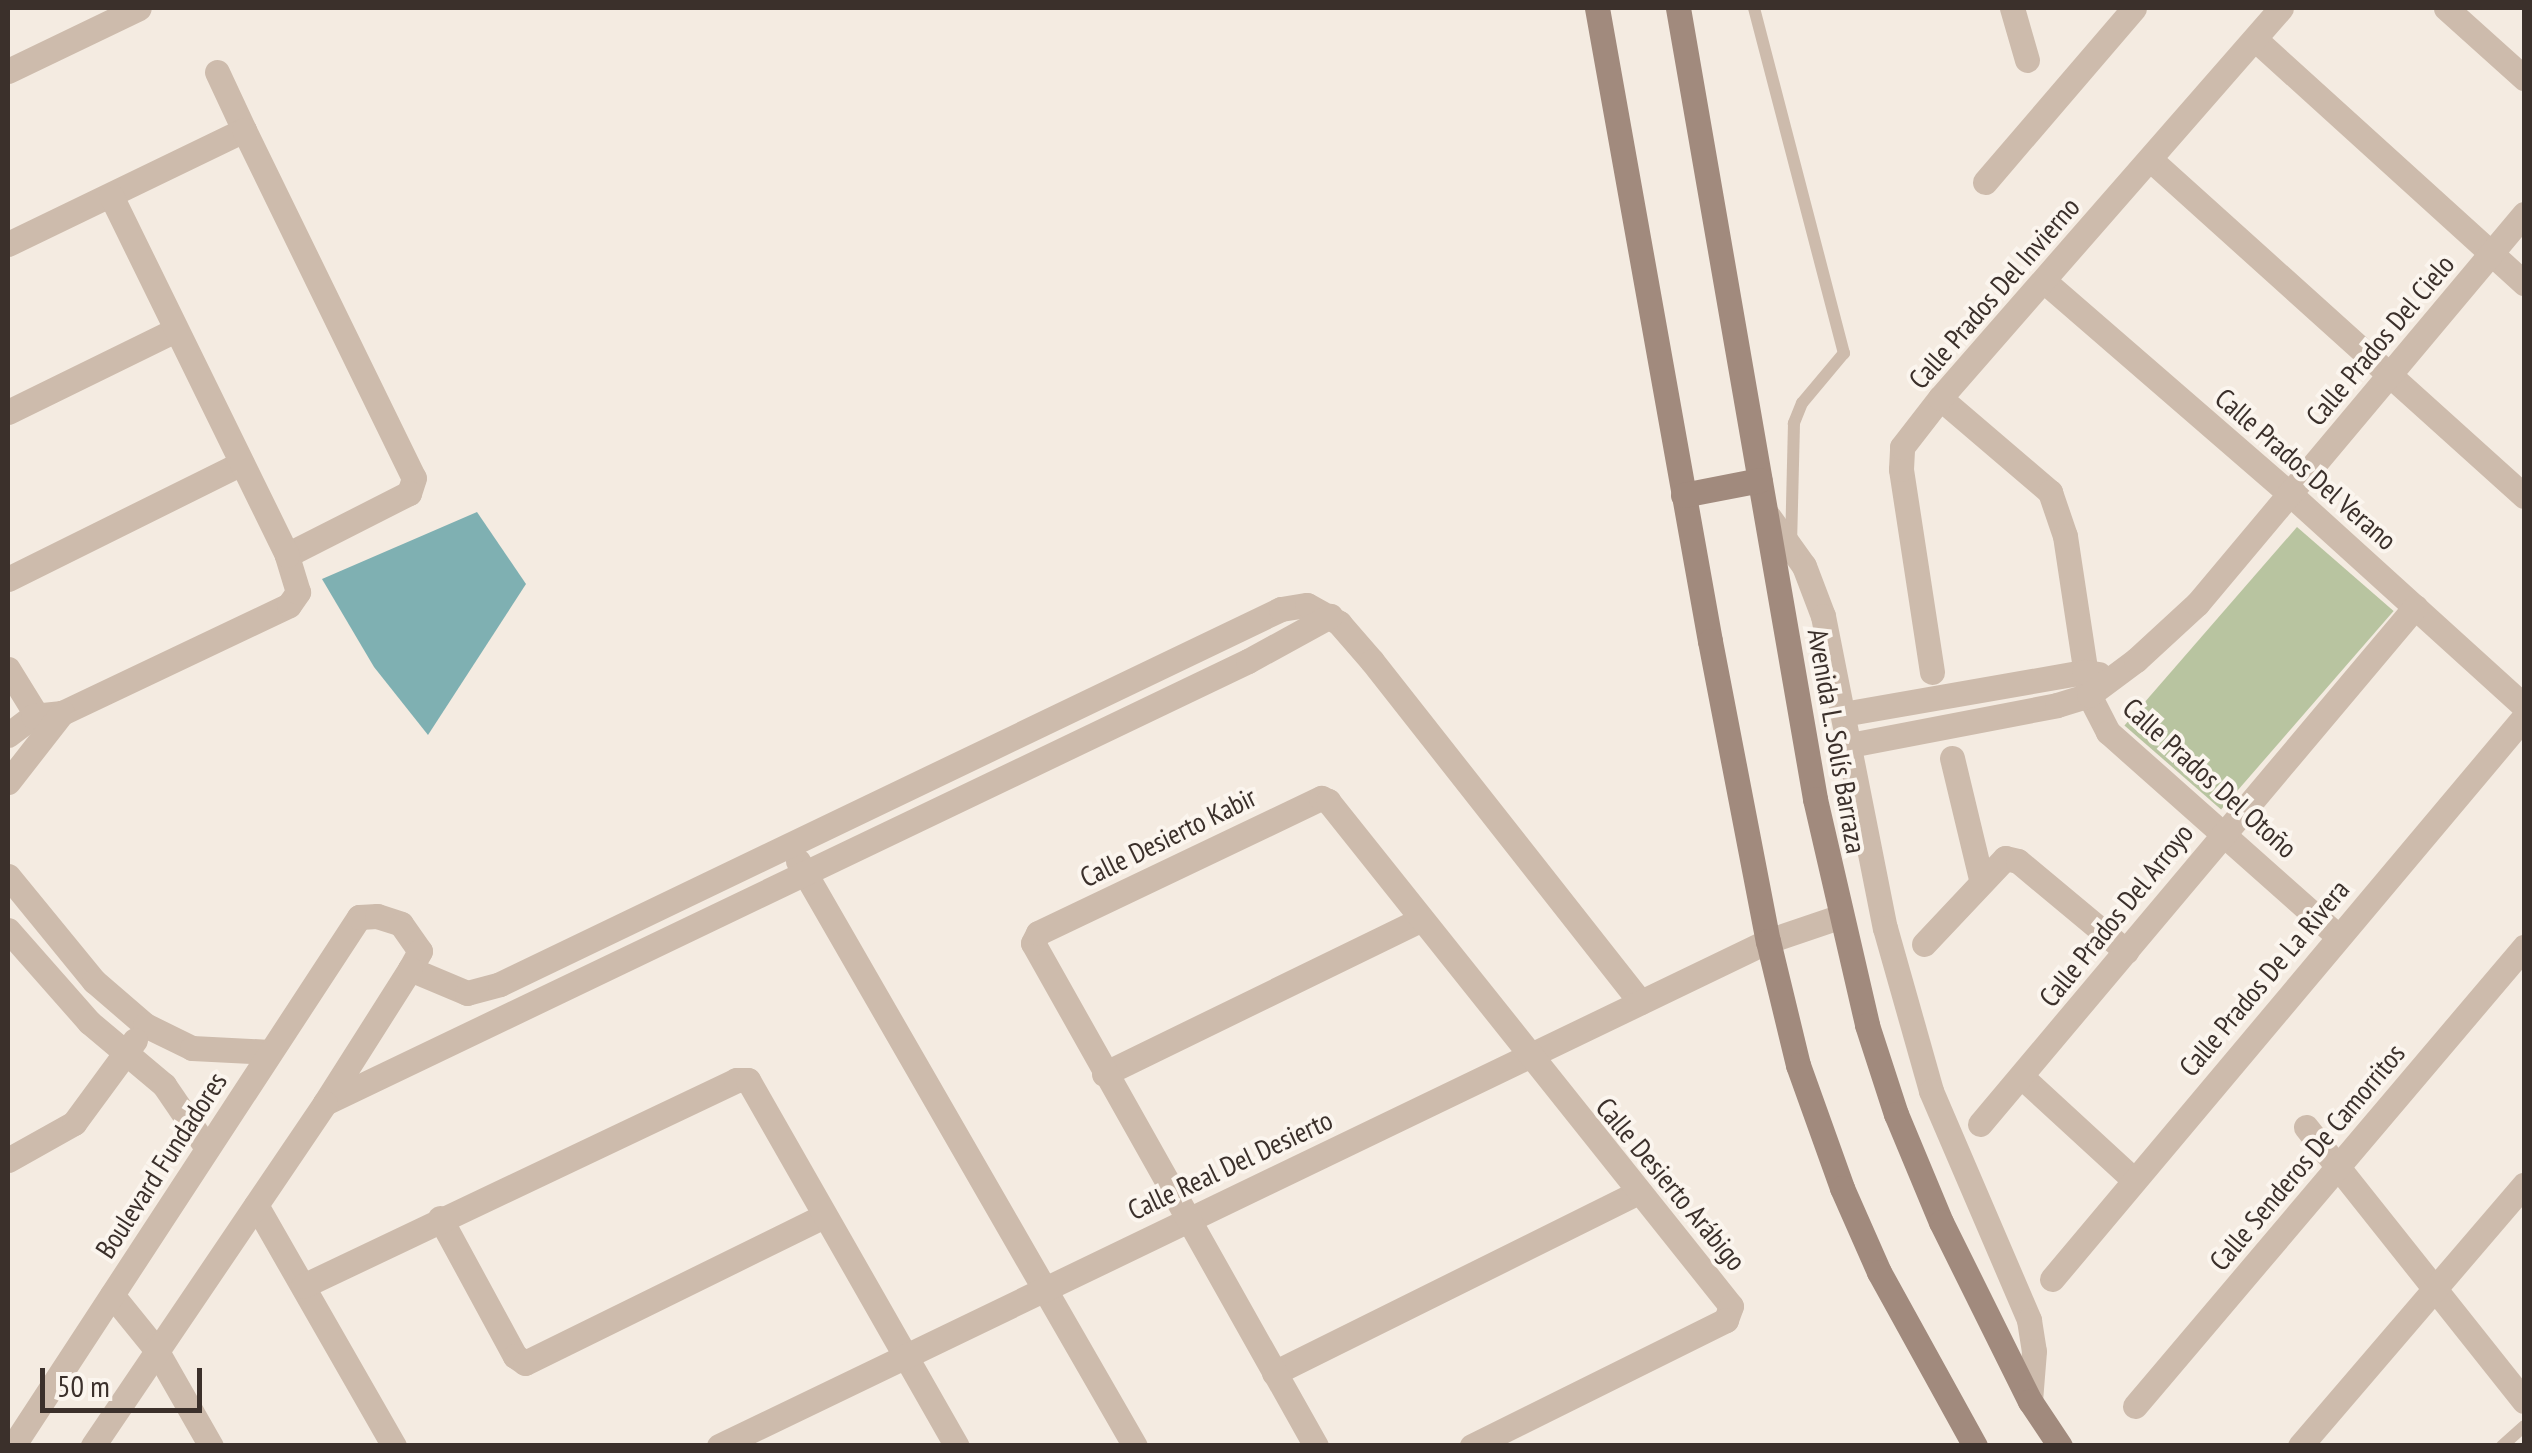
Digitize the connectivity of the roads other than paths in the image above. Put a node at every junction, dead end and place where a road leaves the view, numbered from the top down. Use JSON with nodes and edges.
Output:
{"nodes":[{"id":1,"x":139,"y":8,"type":"edge"},
{"id":2,"x":1596,"y":8,"type":"edge"},
{"id":3,"x":1678,"y":8,"type":"edge"},
{"id":4,"x":1754,"y":8,"type":"edge"},
{"id":5,"x":2012,"y":8,"type":"edge"},
{"id":6,"x":2134,"y":8,"type":"edge"},
{"id":7,"x":2281,"y":8,"type":"edge"},
{"id":8,"x":2446,"y":8,"type":"edge"},
{"id":9,"x":2256,"y":40,"type":"junction"},
{"id":10,"x":2027,"y":60,"type":"dead end"},
{"id":11,"x":8,"y":71,"type":"edge"},
{"id":12,"x":217,"y":72,"type":"dead end"},
{"id":13,"x":2524,"y":78,"type":"edge"},
{"id":14,"x":244,"y":130,"type":"junction"},
{"id":15,"x":2152,"y":160,"type":"junction"},
{"id":16,"x":1985,"y":182,"type":"dead end"},
{"id":17,"x":111,"y":196,"type":"junction"},
{"id":18,"x":2524,"y":214,"type":"edge"},
{"id":19,"x":8,"y":244,"type":"edge"},
{"id":20,"x":2494,"y":252,"type":"junction"},
{"id":21,"x":2044,"y":281,"type":"junction"},
{"id":22,"x":2524,"y":283,"type":"edge"},
{"id":23,"x":173,"y":331,"type":"junction"},
{"id":24,"x":2390,"y":374,"type":"junction"},
{"id":25,"x":1940,"y":398,"type":"junction"},
{"id":26,"x":8,"y":412,"type":"edge"},
{"id":27,"x":240,"y":464,"type":"junction"},
{"id":28,"x":1760,"y":480,"type":"junction"},
{"id":29,"x":2289,"y":492,"type":"junction"},
{"id":30,"x":1683,"y":495,"type":"junction"},
{"id":31,"x":2524,"y":496,"type":"edge"},
{"id":32,"x":1766,"y":513,"type":"junction"},
{"id":33,"x":1790,"y":543,"type":"junction"},
{"id":34,"x":288,"y":555,"type":"junction"},
{"id":35,"x":8,"y":578,"type":"edge"},
{"id":36,"x":2416,"y":607,"type":"junction"},
{"id":37,"x":1330,"y":616,"type":"junction"},
{"id":38,"x":8,"y":669,"type":"edge"},
{"id":39,"x":1932,"y":672,"type":"dead end"},
{"id":40,"x":2086,"y":684,"type":"junction"},
{"id":41,"x":2524,"y":706,"type":"edge"},
{"id":42,"x":1843,"y":714,"type":"junction"},
{"id":43,"x":2524,"y":717,"type":"edge"},
{"id":44,"x":48,"y":721,"type":"junction"},
{"id":45,"x":8,"y":735,"type":"edge"},
{"id":46,"x":1850,"y":745,"type":"junction"},
{"id":47,"x":1952,"y":758,"type":"dead end"},
{"id":48,"x":8,"y":782,"type":"edge"},
{"id":49,"x":2223,"y":831,"type":"junction"},
{"id":50,"x":790,"y":846,"type":"junction"},
{"id":51,"x":804,"y":873,"type":"junction"},
{"id":52,"x":8,"y":876,"type":"edge"},
{"id":53,"x":1982,"y":879,"type":"junction"},
{"id":54,"x":1839,"y":917,"type":"junction"},
{"id":55,"x":1420,"y":920,"type":"junction"},
{"id":56,"x":8,"y":930,"type":"edge"},
{"id":57,"x":2338,"y":936,"type":"junction"},
{"id":58,"x":1768,"y":941,"type":"junction"},
{"id":59,"x":1924,"y":944,"type":"dead end"},
{"id":60,"x":2524,"y":947,"type":"edge"},
{"id":61,"x":2126,"y":950,"type":"junction"},
{"id":62,"x":415,"y":960,"type":"junction"},
{"id":63,"x":1640,"y":1002,"type":"junction"},
{"id":64,"x":145,"y":1025,"type":"junction"},
{"id":65,"x":127,"y":1052,"type":"junction"},
{"id":66,"x":270,"y":1052,"type":"junction"},
{"id":67,"x":1528,"y":1056,"type":"junction"},
{"id":68,"x":1104,"y":1074,"type":"junction"},
{"id":69,"x":2022,"y":1077,"type":"junction"},
{"id":70,"x":325,"y":1103,"type":"junction"},
{"id":71,"x":1980,"y":1124,"type":"dead end"},
{"id":72,"x":2306,"y":1127,"type":"dead end"},
{"id":73,"x":207,"y":1148,"type":"junction"},
{"id":74,"x":8,"y":1160,"type":"edge"},
{"id":75,"x":2338,"y":1167,"type":"junction"},
{"id":76,"x":2134,"y":1180,"type":"junction"},
{"id":77,"x":2524,"y":1186,"type":"edge"},
{"id":78,"x":1637,"y":1193,"type":"junction"},
{"id":79,"x":256,"y":1206,"type":"junction"},
{"id":80,"x":824,"y":1216,"type":"junction"},
{"id":81,"x":440,"y":1218,"type":"junction"},
{"id":82,"x":1186,"y":1219,"type":"junction"},
{"id":83,"x":2052,"y":1279,"type":"dead end"},
{"id":84,"x":303,"y":1286,"type":"junction"},
{"id":85,"x":1044,"y":1286,"type":"junction"},
{"id":86,"x":2436,"y":1288,"type":"junction"},
{"id":87,"x":112,"y":1296,"type":"junction"},
{"id":88,"x":155,"y":1348,"type":"junction"},
{"id":89,"x":906,"y":1356,"type":"junction"},
{"id":90,"x":1274,"y":1373,"type":"junction"},
{"id":91,"x":2030,"y":1401,"type":"junction"},
{"id":92,"x":2524,"y":1401,"type":"edge"},
{"id":93,"x":2134,"y":1406,"type":"dead end"},
{"id":94,"x":2524,"y":1426,"type":"edge"},
{"id":95,"x":13,"y":1446,"type":"edge"},
{"id":96,"x":93,"y":1446,"type":"edge"},
{"id":97,"x":211,"y":1446,"type":"edge"},
{"id":98,"x":394,"y":1446,"type":"edge"},
{"id":99,"x":719,"y":1446,"type":"edge"},
{"id":100,"x":957,"y":1446,"type":"edge"},
{"id":101,"x":1135,"y":1446,"type":"edge"},
{"id":102,"x":1316,"y":1446,"type":"edge"},
{"id":103,"x":1472,"y":1446,"type":"edge"},
{"id":104,"x":1975,"y":1446,"type":"edge"},
{"id":105,"x":2060,"y":1446,"type":"edge"},
{"id":106,"x":2300,"y":1446,"type":"edge"},
{"id":107,"x":2502,"y":1446,"type":"edge"}],
"edges":[{"from":1,"to":11,"type":"street"},
{"from":2,"to":30,"type":"main road"},
{"from":3,"to":28,"type":"main road","name":"Avenida L. Solís Barraza"},
{"from":4,"to":33,"type":"lane"},
{"from":5,"to":10,"type":"street"},
{"from":6,"to":16,"type":"street"},
{"from":7,"to":9,"type":"street","name":"Calle Prados Del Invierno"},
{"from":8,"to":13,"type":"street"},
{"from":9,"to":15,"type":"street","name":"Calle Prados Del Invierno"},
{"from":9,"to":20,"type":"street"},
{"from":12,"to":14,"type":"street"},
{"from":14,"to":17,"type":"street"},
{"from":14,"to":34,"type":"street"},
{"from":15,"to":21,"type":"street","name":"Calle Prados Del Invierno"},
{"from":15,"to":24,"type":"street"},
{"from":17,"to":19,"type":"street"},
{"from":17,"to":23,"type":"street"},
{"from":18,"to":20,"type":"street","name":"Calle Prados Del Cielo"},
{"from":20,"to":22,"type":"street"},
{"from":20,"to":24,"type":"street","name":"Calle Prados Del Cielo"},
{"from":21,"to":25,"type":"street","name":"Calle Prados Del Invierno"},
{"from":21,"to":29,"type":"street","name":"Calle Prados Del Verano"},
{"from":23,"to":26,"type":"street"},
{"from":23,"to":27,"type":"street"},
{"from":24,"to":29,"type":"street","name":"Calle Prados Del Cielo"},
{"from":24,"to":31,"type":"street"},
{"from":25,"to":39,"type":"street","name":"Calle Prados Del Invierno"},
{"from":25,"to":40,"type":"street","name":"Calle Prados Del Otoño"},
{"from":27,"to":34,"type":"street"},
{"from":27,"to":35,"type":"street"},
{"from":28,"to":30,"type":"main road"},
{"from":28,"to":32,"type":"main road","name":"Avenida L. Solís Barraza"},
{"from":29,"to":36,"type":"street","name":"Calle Prados Del Verano"},
{"from":29,"to":40,"type":"street","name":"Calle Prados Del Cielo"},
{"from":30,"to":58,"type":"main road"},
{"from":32,"to":33,"type":"street"},
{"from":32,"to":54,"type":"main road","name":"Avenida L. Solís Barraza"},
{"from":33,"to":42,"type":"street"},
{"from":34,"to":44,"type":"street"},
{"from":36,"to":41,"type":"street","name":"Calle Prados Del Verano"},
{"from":36,"to":49,"type":"street","name":"Calle Prados Del Arroyo"},
{"from":37,"to":50,"type":"street"},
{"from":37,"to":51,"type":"street"},
{"from":37,"to":63,"type":"street"},
{"from":38,"to":44,"type":"street"},
{"from":40,"to":42,"type":"street","name":"Calle Prados Del Cielo"},
{"from":40,"to":46,"type":"street","name":"Calle Prados Del Cielo"},
{"from":40,"to":49,"type":"street","name":"Calle Prados Del Otoño"},
{"from":42,"to":46,"type":"street"},
{"from":43,"to":57,"type":"street","name":"Calle Prados De La Rivera"},
{"from":44,"to":45,"type":"street"},
{"from":44,"to":48,"type":"street"},
{"from":46,"to":91,"type":"street"},
{"from":47,"to":53,"type":"street"},
{"from":49,"to":57,"type":"street","name":"Calle Prados Del Otoño"},
{"from":49,"to":61,"type":"street","name":"Calle Prados Del Arroyo"},
{"from":50,"to":51,"type":"street"},
{"from":50,"to":62,"type":"street"},
{"from":51,"to":70,"type":"street"},
{"from":51,"to":85,"type":"street"},
{"from":52,"to":64,"type":"street"},
{"from":53,"to":59,"type":"street"},
{"from":53,"to":61,"type":"street"},
{"from":54,"to":58,"type":"street","name":"Calle Real Del Desierto"},
{"from":54,"to":91,"type":"main road","name":"Avenida L. Solís Barraza"},
{"from":55,"to":67,"type":"street","name":"Calle Desierto Kabir"},
{"from":55,"to":68,"type":"street"},
{"from":55,"to":68,"type":"street","name":"Calle Desierto Kabir"},
{"from":56,"to":65,"type":"street"},
{"from":57,"to":76,"type":"street","name":"Calle Prados De La Rivera"},
{"from":58,"to":63,"type":"street","name":"Calle Real Del Desierto"},
{"from":58,"to":104,"type":"main road"},
{"from":60,"to":75,"type":"street","name":"Calle Senderos De Camorritos"},
{"from":61,"to":69,"type":"street","name":"Calle Prados Del Arroyo"},
{"from":62,"to":66,"type":"street","name":"Boulevard Fundadores"},
{"from":62,"to":70,"type":"street"},
{"from":63,"to":67,"type":"street","name":"Calle Real Del Desierto"},
{"from":64,"to":65,"type":"street"},
{"from":64,"to":66,"type":"street"},
{"from":65,"to":73,"type":"street"},
{"from":65,"to":74,"type":"street"},
{"from":66,"to":73,"type":"street","name":"Boulevard Fundadores"},
{"from":67,"to":78,"type":"street","name":"Calle Desierto Arábigo"},
{"from":67,"to":82,"type":"street","name":"Calle Real Del Desierto"},
{"from":68,"to":82,"type":"street","name":"Calle Desierto Kabir"},
{"from":69,"to":71,"type":"street","name":"Calle Prados Del Arroyo"},
{"from":69,"to":76,"type":"street"},
{"from":70,"to":79,"type":"street"},
{"from":72,"to":75,"type":"street"},
{"from":73,"to":87,"type":"street","name":"Boulevard Fundadores"},
{"from":75,"to":86,"type":"street"},
{"from":75,"to":93,"type":"street","name":"Calle Senderos De Camorritos"},
{"from":76,"to":83,"type":"street","name":"Calle Prados De La Rivera"},
{"from":77,"to":86,"type":"street"},
{"from":78,"to":90,"type":"street"},
{"from":78,"to":103,"type":"street","name":"Calle Desierto Arábigo"},
{"from":79,"to":84,"type":"street"},
{"from":79,"to":88,"type":"street"},
{"from":80,"to":81,"type":"street"},
{"from":80,"to":81,"type":"street"},
{"from":80,"to":89,"type":"street"},
{"from":81,"to":84,"type":"street"},
{"from":82,"to":85,"type":"street","name":"Calle Real Del Desierto"},
{"from":82,"to":90,"type":"street"},
{"from":84,"to":98,"type":"street"},
{"from":85,"to":89,"type":"street","name":"Calle Real Del Desierto"},
{"from":85,"to":101,"type":"street"},
{"from":86,"to":92,"type":"street"},
{"from":86,"to":106,"type":"street"},
{"from":87,"to":88,"type":"street"},
{"from":87,"to":95,"type":"street","name":"Boulevard Fundadores"},
{"from":88,"to":96,"type":"street"},
{"from":88,"to":97,"type":"street"},
{"from":89,"to":99,"type":"street","name":"Calle Real Del Desierto"},
{"from":89,"to":100,"type":"street"},
{"from":90,"to":102,"type":"street"},
{"from":91,"to":105,"type":"main road","name":"Avenida L. Solís Barraza"},
{"from":94,"to":107,"type":"lane"}]}
